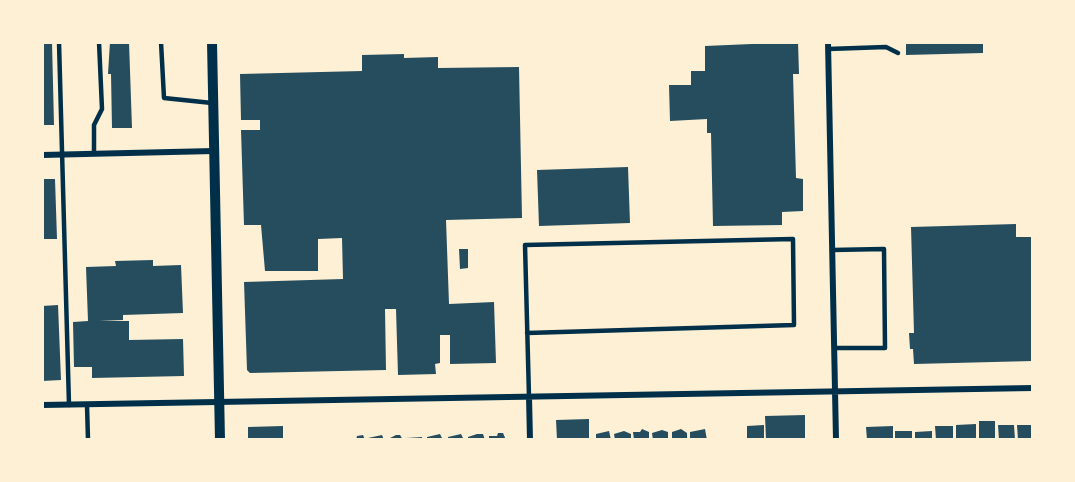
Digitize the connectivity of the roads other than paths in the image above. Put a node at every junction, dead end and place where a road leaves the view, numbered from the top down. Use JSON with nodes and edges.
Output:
{"nodes":[{"id":1,"x":59,"y":42,"type":"edge"},
{"id":2,"x":99,"y":42,"type":"edge"},
{"id":3,"x":161,"y":42,"type":"edge"},
{"id":4,"x":212,"y":42,"type":"edge"},
{"id":5,"x":828,"y":46,"type":"edge"},
{"id":6,"x":898,"y":53,"type":"dead end"},
{"id":7,"x":213,"y":104,"type":"junction"},
{"id":8,"x":214,"y":152,"type":"junction"},
{"id":9,"x":42,"y":154,"type":"edge"},
{"id":10,"x":62,"y":154,"type":"junction"},
{"id":11,"x":94,"y":154,"type":"junction"},
{"id":12,"x":832,"y":250,"type":"junction"},
{"id":13,"x":527,"y":333,"type":"junction"},
{"id":14,"x":834,"y":348,"type":"junction"},
{"id":15,"x":1033,"y":388,"type":"edge"},
{"id":16,"x":835,"y":391,"type":"junction"},
{"id":17,"x":529,"y":397,"type":"junction"},
{"id":18,"x":219,"y":402,"type":"junction"},
{"id":19,"x":42,"y":405,"type":"edge"},
{"id":20,"x":69,"y":405,"type":"junction"},
{"id":21,"x":87,"y":405,"type":"junction"},
{"id":22,"x":88,"y":440,"type":"edge"},
{"id":23,"x":220,"y":440,"type":"edge"},
{"id":24,"x":530,"y":440,"type":"edge"},
{"id":25,"x":836,"y":440,"type":"edge"}],
"edges":[{"from":1,"to":10,"type":"lane"},
{"from":2,"to":11,"type":"lane"},
{"from":3,"to":7,"type":"lane"},
{"from":4,"to":7,"type":"street"},
{"from":5,"to":6,"type":"lane"},
{"from":5,"to":12,"type":"street"},
{"from":7,"to":8,"type":"street"},
{"from":8,"to":11,"type":"street"},
{"from":8,"to":18,"type":"street"},
{"from":9,"to":10,"type":"street"},
{"from":10,"to":11,"type":"street"},
{"from":10,"to":20,"type":"lane"},
{"from":12,"to":14,"type":"street"},
{"from":12,"to":14,"type":"lane"},
{"from":13,"to":13,"type":"lane"},
{"from":13,"to":17,"type":"lane"},
{"from":14,"to":16,"type":"street"},
{"from":15,"to":16,"type":"street"},
{"from":16,"to":17,"type":"street"},
{"from":16,"to":25,"type":"street"},
{"from":17,"to":18,"type":"street"},
{"from":17,"to":24,"type":"street"},
{"from":18,"to":21,"type":"street"},
{"from":18,"to":23,"type":"street"},
{"from":19,"to":20,"type":"street"},
{"from":20,"to":21,"type":"street"},
{"from":21,"to":22,"type":"lane"}]}
